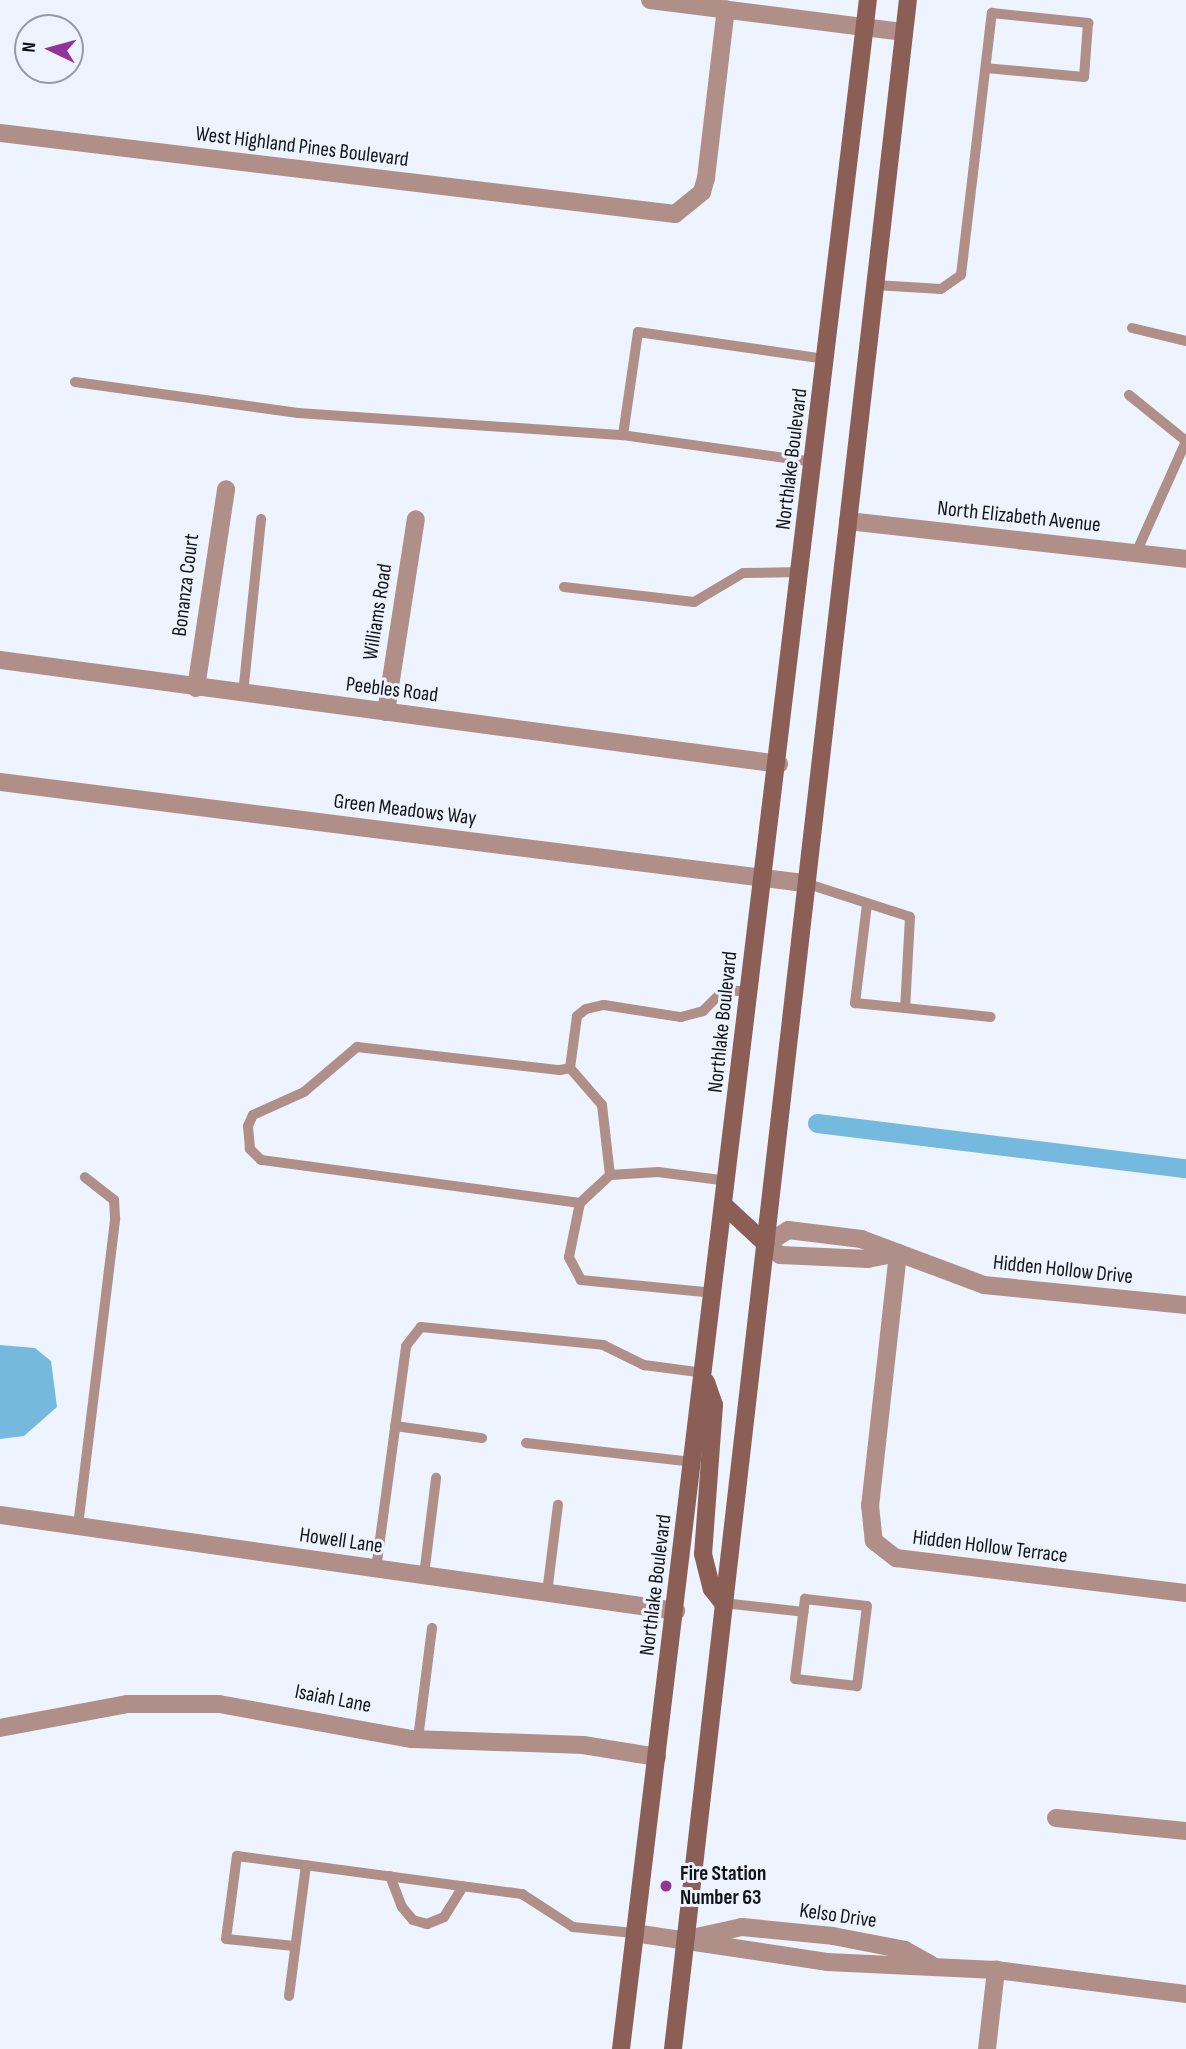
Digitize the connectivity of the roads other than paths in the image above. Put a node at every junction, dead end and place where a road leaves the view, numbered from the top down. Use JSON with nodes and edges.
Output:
{"nodes":[{"id":1,"x":650,"y":0,"type":"edge"},
{"id":2,"x":868,"y":0,"type":"edge"},
{"id":3,"x":908,"y":0,"type":"edge"},
{"id":4,"x":726,"y":9,"type":"junction"},
{"id":5,"x":865,"y":28,"type":"junction"},
{"id":6,"x":904,"y":32,"type":"junction"},
{"id":7,"x":986,"y":68,"type":"junction"},
{"id":8,"x":0,"y":133,"type":"edge"},
{"id":9,"x":875,"y":285,"type":"junction"},
{"id":10,"x":1132,"y":328,"type":"dead end"},
{"id":11,"x":1186,"y":341,"type":"edge"},
{"id":12,"x":826,"y":359,"type":"junction"},
{"id":13,"x":75,"y":382,"type":"dead end"},
{"id":14,"x":1129,"y":395,"type":"dead end"},
{"id":15,"x":624,"y":435,"type":"junction"},
{"id":16,"x":1186,"y":441,"type":"edge"},
{"id":17,"x":814,"y":462,"type":"junction"},
{"id":18,"x":226,"y":489,"type":"dead end"},
{"id":19,"x":261,"y":519,"type":"dead end"},
{"id":20,"x":416,"y":519,"type":"dead end"},
{"id":21,"x":848,"y":521,"type":"junction"},
{"id":22,"x":1136,"y":553,"type":"junction"},
{"id":23,"x":1186,"y":559,"type":"edge"},
{"id":24,"x":801,"y":572,"type":"junction"},
{"id":25,"x":564,"y":587,"type":"dead end"},
{"id":26,"x":0,"y":660,"type":"edge"},
{"id":27,"x":196,"y":688,"type":"junction"},
{"id":28,"x":243,"y":694,"type":"junction"},
{"id":29,"x":386,"y":712,"type":"junction"},
{"id":30,"x":779,"y":764,"type":"junction"},
{"id":31,"x":0,"y":782,"type":"edge"},
{"id":32,"x":762,"y":878,"type":"junction"},
{"id":33,"x":804,"y":883,"type":"junction"},
{"id":34,"x":867,"y":904,"type":"junction"},
{"id":35,"x":750,"y":992,"type":"junction"},
{"id":36,"x":905,"y":1008,"type":"junction"},
{"id":37,"x":991,"y":1017,"type":"dead end"},
{"id":38,"x":570,"y":1068,"type":"junction"},
{"id":39,"x":610,"y":1175,"type":"junction"},
{"id":40,"x":85,"y":1177,"type":"dead end"},
{"id":41,"x":729,"y":1181,"type":"junction"},
{"id":42,"x":580,"y":1203,"type":"junction"},
{"id":43,"x":726,"y":1207,"type":"junction"},
{"id":44,"x":766,"y":1244,"type":"junction"},
{"id":45,"x":898,"y":1253,"type":"junction"},
{"id":46,"x":715,"y":1293,"type":"junction"},
{"id":47,"x":1186,"y":1305,"type":"edge"},
{"id":48,"x":705,"y":1376,"type":"junction"},
{"id":49,"x":395,"y":1426,"type":"junction"},
{"id":50,"x":482,"y":1438,"type":"dead end"},
{"id":51,"x":526,"y":1443,"type":"dead end"},
{"id":52,"x":694,"y":1462,"type":"junction"},
{"id":53,"x":436,"y":1478,"type":"dead end"},
{"id":54,"x":558,"y":1505,"type":"dead end"},
{"id":55,"x":0,"y":1515,"type":"edge"},
{"id":56,"x":78,"y":1526,"type":"junction"},
{"id":57,"x":376,"y":1569,"type":"junction"},
{"id":58,"x":424,"y":1575,"type":"junction"},
{"id":59,"x":547,"y":1593,"type":"junction"},
{"id":60,"x":1186,"y":1593,"type":"edge"},
{"id":61,"x":723,"y":1603,"type":"junction"},
{"id":62,"x":676,"y":1611,"type":"junction"},
{"id":63,"x":804,"y":1612,"type":"junction"},
{"id":64,"x":432,"y":1628,"type":"dead end"},
{"id":65,"x":0,"y":1728,"type":"edge"},
{"id":66,"x":418,"y":1739,"type":"junction"},
{"id":67,"x":657,"y":1756,"type":"junction"},
{"id":68,"x":1056,"y":1818,"type":"dead end"},
{"id":69,"x":1186,"y":1831,"type":"edge"},
{"id":70,"x":306,"y":1865,"type":"junction"},
{"id":71,"x":390,"y":1876,"type":"junction"},
{"id":72,"x":463,"y":1886,"type":"junction"},
{"id":73,"x":634,"y":1933,"type":"junction"},
{"id":74,"x":687,"y":1939,"type":"junction"},
{"id":75,"x":294,"y":1946,"type":"junction"},
{"id":76,"x":936,"y":1968,"type":"junction"},
{"id":77,"x":996,"y":1970,"type":"junction"},
{"id":78,"x":1186,"y":1994,"type":"edge"},
{"id":79,"x":289,"y":1996,"type":"dead end"},
{"id":80,"x":621,"y":2049,"type":"edge"},
{"id":81,"x":673,"y":2049,"type":"edge"},
{"id":82,"x":987,"y":2049,"type":"edge"}],
"edges":[{"from":1,"to":4,"type":"street"},
{"from":2,"to":5,"type":"main road","name":"Northlake Boulevard"},
{"from":3,"to":6,"type":"main road"},
{"from":4,"to":5,"type":"street"},
{"from":4,"to":8,"type":"street","name":"West Highland Pines Boulevard"},
{"from":5,"to":6,"type":"street"},
{"from":5,"to":12,"type":"main road","name":"Northlake Boulevard"},
{"from":6,"to":9,"type":"main road"},
{"from":7,"to":7,"type":"lane"},
{"from":7,"to":9,"type":"lane"},
{"from":9,"to":21,"type":"main road"},
{"from":10,"to":11,"type":"lane"},
{"from":12,"to":15,"type":"lane"},
{"from":12,"to":17,"type":"main road","name":"Northlake Boulevard"},
{"from":13,"to":15,"type":"lane"},
{"from":14,"to":16,"type":"lane"},
{"from":15,"to":17,"type":"lane"},
{"from":16,"to":22,"type":"lane"},
{"from":17,"to":24,"type":"main road","name":"Northlake Boulevard"},
{"from":18,"to":27,"type":"street","name":"Bonanza Court"},
{"from":19,"to":28,"type":"lane"},
{"from":20,"to":29,"type":"street","name":"Williams Road"},
{"from":21,"to":22,"type":"street","name":"North Elizabeth Avenue"},
{"from":21,"to":33,"type":"main road"},
{"from":22,"to":23,"type":"street","name":"North Elizabeth Avenue"},
{"from":24,"to":25,"type":"lane"},
{"from":24,"to":30,"type":"main road","name":"Northlake Boulevard"},
{"from":26,"to":27,"type":"street","name":"Peebles Road"},
{"from":27,"to":28,"type":"street","name":"Peebles Road"},
{"from":28,"to":29,"type":"street","name":"Peebles Road"},
{"from":29,"to":30,"type":"street","name":"Peebles Road"},
{"from":30,"to":32,"type":"main road","name":"Northlake Boulevard"},
{"from":31,"to":32,"type":"street","name":"Green Meadows Way"},
{"from":32,"to":33,"type":"street","name":"Green Meadows Way"},
{"from":32,"to":35,"type":"main road","name":"Northlake Boulevard"},
{"from":33,"to":34,"type":"lane"},
{"from":33,"to":44,"type":"main road"},
{"from":34,"to":36,"type":"lane"},
{"from":34,"to":36,"type":"lane"},
{"from":35,"to":38,"type":"lane"},
{"from":35,"to":41,"type":"main road","name":"Northlake Boulevard"},
{"from":36,"to":37,"type":"lane"},
{"from":38,"to":39,"type":"lane"},
{"from":38,"to":42,"type":"lane"},
{"from":39,"to":41,"type":"lane"},
{"from":39,"to":42,"type":"lane"},
{"from":40,"to":56,"type":"lane"},
{"from":41,"to":43,"type":"main road","name":"Northlake Boulevard"},
{"from":42,"to":46,"type":"lane"},
{"from":43,"to":44,"type":"main road"},
{"from":43,"to":46,"type":"main road","name":"Northlake Boulevard"},
{"from":44,"to":45,"type":"street","name":"Hidden Hollow Drive"},
{"from":44,"to":45,"type":"street","name":"Hidden Hollow Drive"},
{"from":44,"to":61,"type":"main road"},
{"from":45,"to":47,"type":"street","name":"Hidden Hollow Drive"},
{"from":45,"to":60,"type":"street","name":"Hidden Hollow Terrace"},
{"from":46,"to":48,"type":"main road","name":"Northlake Boulevard"},
{"from":48,"to":49,"type":"lane"},
{"from":48,"to":52,"type":"main road","name":"Northlake Boulevard"},
{"from":48,"to":61,"type":"main road"},
{"from":49,"to":50,"type":"lane"},
{"from":49,"to":57,"type":"lane"},
{"from":51,"to":52,"type":"lane"},
{"from":52,"to":62,"type":"main road","name":"Northlake Boulevard"},
{"from":53,"to":58,"type":"lane"},
{"from":54,"to":59,"type":"lane"},
{"from":55,"to":56,"type":"street","name":"Howell Lane"},
{"from":56,"to":57,"type":"street","name":"Howell Lane"},
{"from":57,"to":58,"type":"street","name":"Howell Lane"},
{"from":58,"to":59,"type":"street","name":"Howell Lane"},
{"from":59,"to":62,"type":"street","name":"Howell Lane"},
{"from":61,"to":63,"type":"lane"},
{"from":61,"to":74,"type":"main road"},
{"from":62,"to":67,"type":"main road","name":"Northlake Boulevard"},
{"from":63,"to":63,"type":"lane"},
{"from":64,"to":66,"type":"lane"},
{"from":65,"to":66,"type":"street","name":"Isaiah Lane"},
{"from":66,"to":67,"type":"street","name":"Isaiah Lane"},
{"from":67,"to":73,"type":"main road","name":"Northlake Boulevard"},
{"from":68,"to":69,"type":"street"},
{"from":70,"to":71,"type":"lane"},
{"from":70,"to":75,"type":"lane"},
{"from":70,"to":75,"type":"lane"},
{"from":71,"to":72,"type":"lane"},
{"from":71,"to":72,"type":"lane"},
{"from":72,"to":73,"type":"lane"},
{"from":73,"to":74,"type":"street","name":"Kelso Drive"},
{"from":73,"to":80,"type":"main road","name":"Northlake Boulevard"},
{"from":74,"to":76,"type":"street","name":"Kelso Drive"},
{"from":74,"to":76,"type":"street","name":"Kelso Drive"},
{"from":74,"to":81,"type":"main road"},
{"from":75,"to":79,"type":"lane"},
{"from":76,"to":77,"type":"street","name":"Kelso Drive"},
{"from":77,"to":78,"type":"street","name":"Kelso Drive"},
{"from":77,"to":82,"type":"street"}]}
